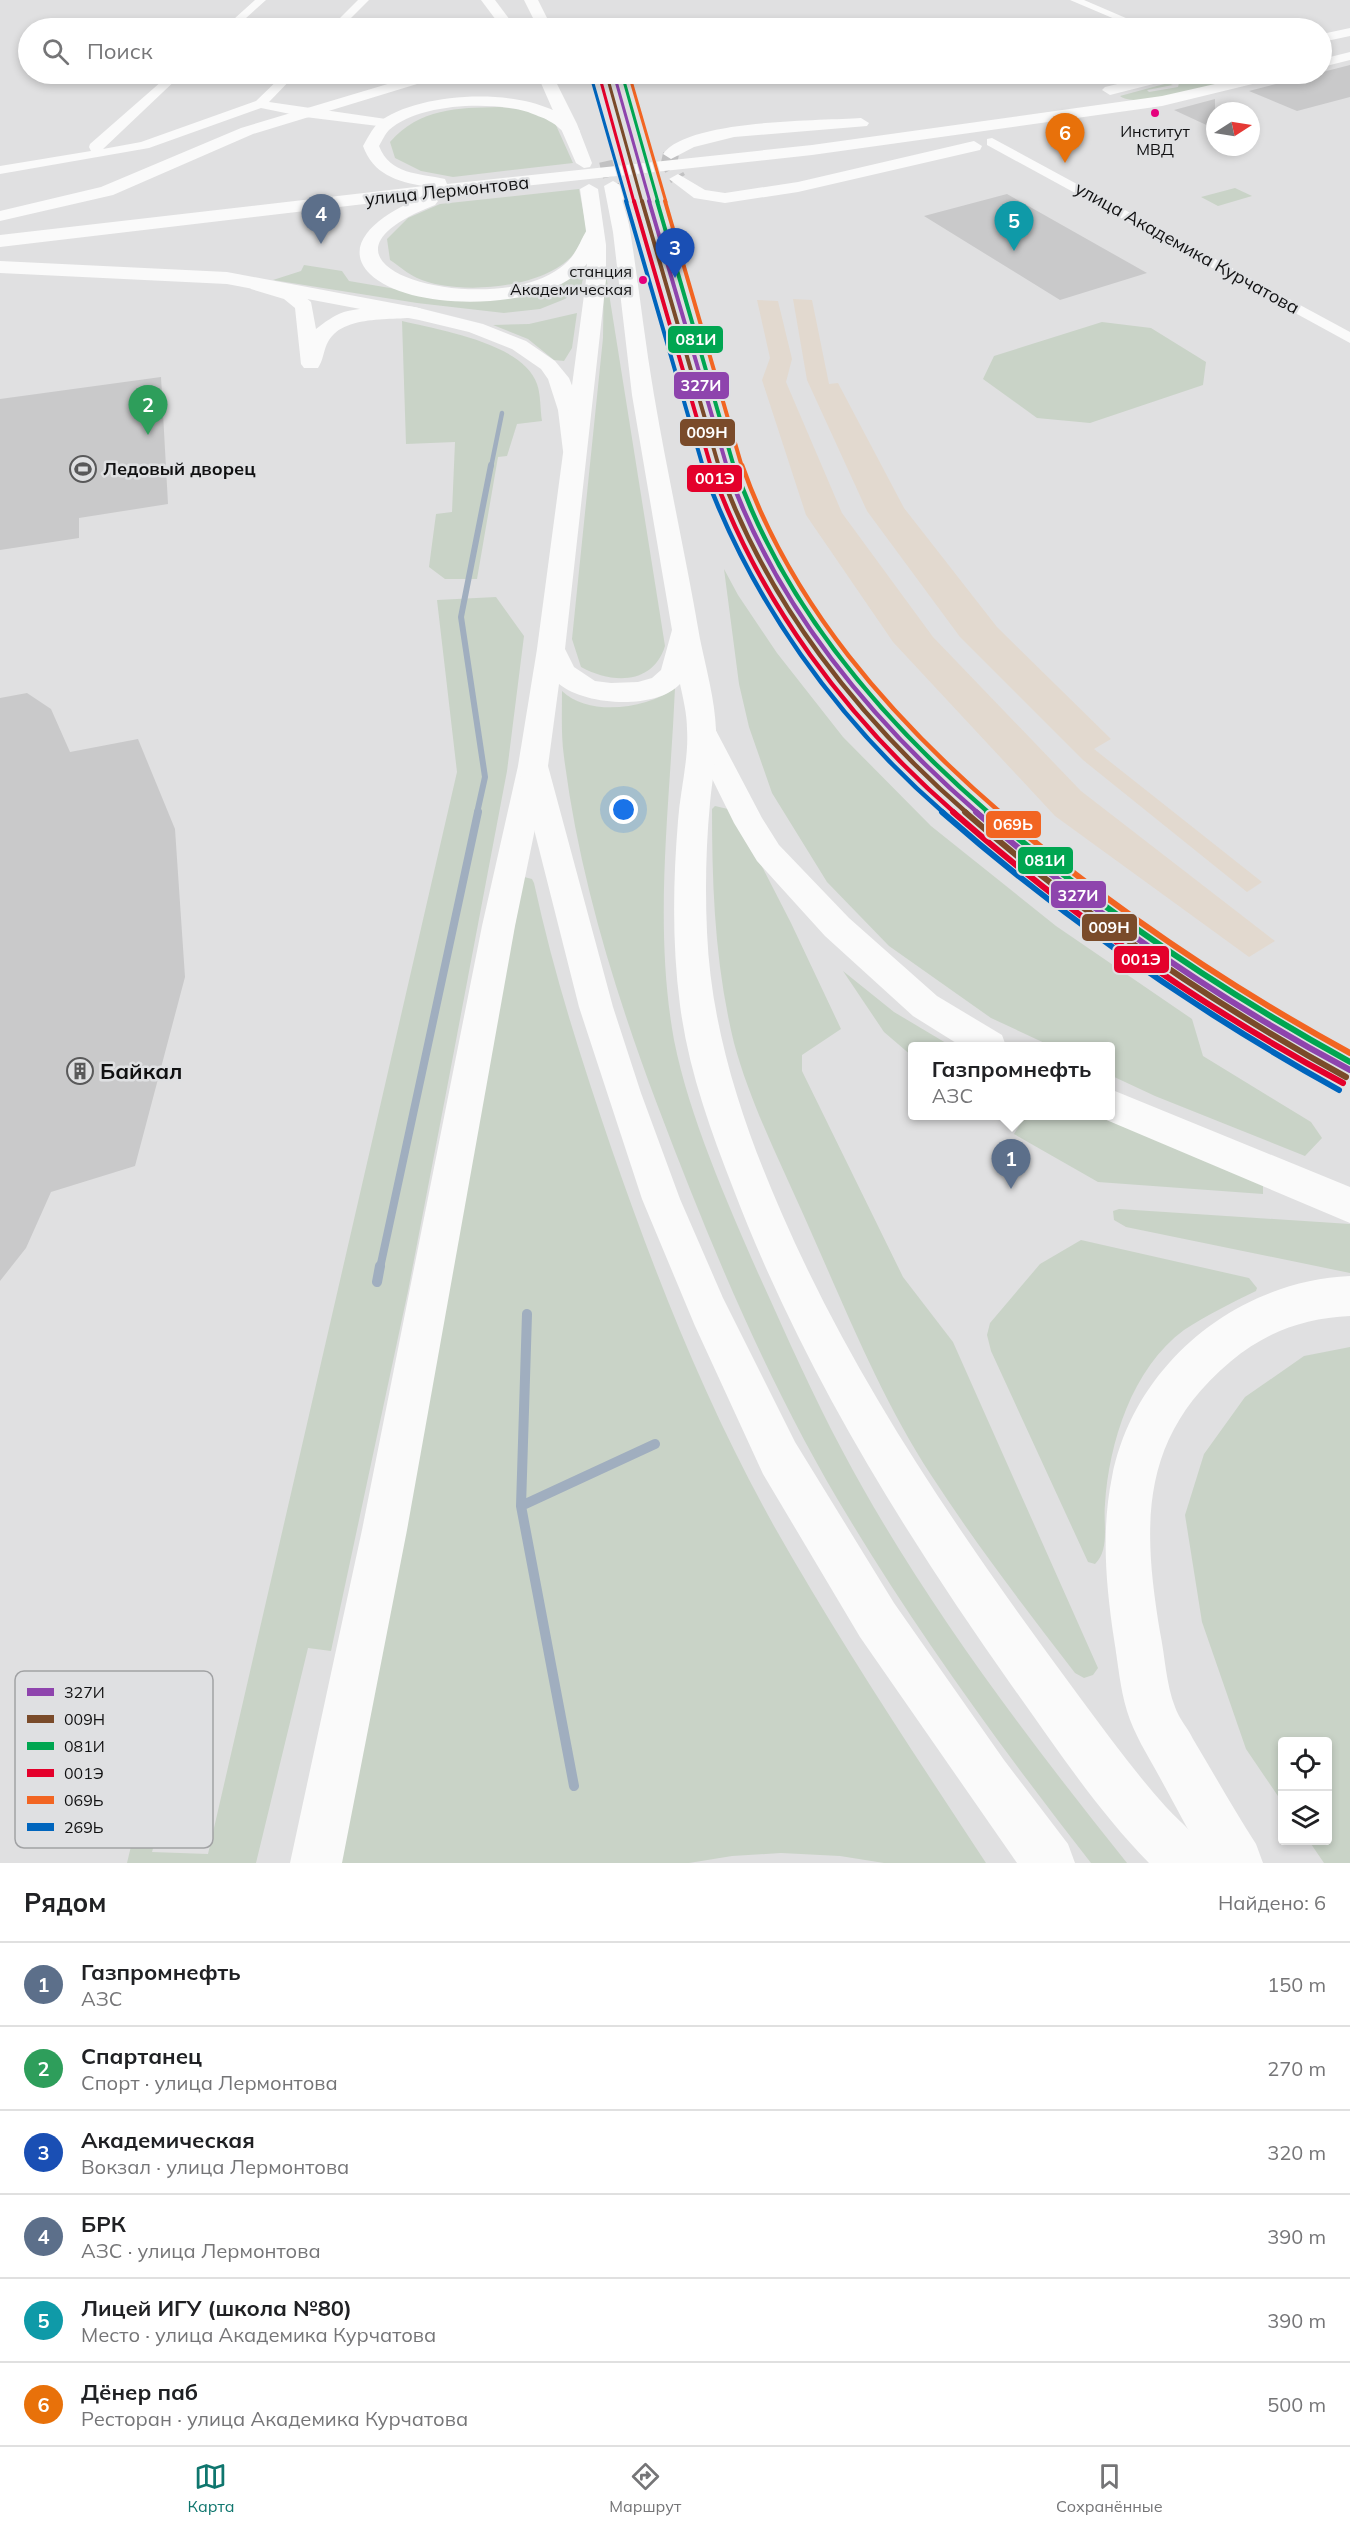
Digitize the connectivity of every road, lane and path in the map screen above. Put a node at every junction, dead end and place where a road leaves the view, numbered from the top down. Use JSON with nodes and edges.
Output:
{"nodes":[{"id":1,"x":261,"y":0,"type":"edge"},
{"id":2,"x":364,"y":0,"type":"edge"},
{"id":3,"x":488,"y":0,"type":"edge"},
{"id":4,"x":531,"y":0,"type":"edge"},
{"id":5,"x":1075,"y":0,"type":"edge"},
{"id":6,"x":240,"y":18,"type":"edge"},
{"id":7,"x":345,"y":18,"type":"edge"},
{"id":8,"x":502,"y":18,"type":"edge"},
{"id":9,"x":540,"y":18,"type":"edge"},
{"id":10,"x":1119,"y":18,"type":"edge"},
{"id":11,"x":1350,"y":32,"type":"edge"},
{"id":12,"x":1332,"y":36,"type":"edge"},
{"id":13,"x":1350,"y":56,"type":"edge"},
{"id":14,"x":1332,"y":60,"type":"edge"},
{"id":15,"x":165,"y":84,"type":"edge"},
{"id":16,"x":280,"y":84,"type":"edge"},
{"id":17,"x":402,"y":84,"type":"edge"},
{"id":18,"x":549,"y":84,"type":"edge"},
{"id":19,"x":1134,"y":84,"type":"edge"},
{"id":20,"x":1234,"y":84,"type":"edge"},
{"id":21,"x":1162,"y":101,"type":"junction"},
{"id":22,"x":260,"y":104,"type":"junction"},
{"id":23,"x":1013,"y":112,"type":"junction"},
{"id":24,"x":305,"y":113,"type":"junction"},
{"id":25,"x":898,"y":121,"type":"dead end"},
{"id":26,"x":876,"y":122,"type":"dead end"},
{"id":27,"x":386,"y":123,"type":"junction"},
{"id":28,"x":572,"y":131,"type":"junction"},
{"id":29,"x":992,"y":142,"type":"junction"},
{"id":30,"x":859,"y":144,"type":"junction"},
{"id":31,"x":99,"y":154,"type":"junction"},
{"id":32,"x":671,"y":154,"type":"dead end"},
{"id":33,"x":0,"y":170,"type":"edge"},
{"id":34,"x":578,"y":170,"type":"junction"},
{"id":35,"x":678,"y":179,"type":"tunnel mouth"},
{"id":36,"x":613,"y":186,"type":"tunnel mouth"},
{"id":37,"x":589,"y":189,"type":"tunnel mouth"},
{"id":38,"x":0,"y":216,"type":"edge"},
{"id":39,"x":596,"y":232,"type":"junction"},
{"id":40,"x":0,"y":241,"type":"edge"},
{"id":41,"x":0,"y":267,"type":"edge"},
{"id":42,"x":258,"y":285,"type":"junction"},
{"id":43,"x":419,"y":314,"type":"junction"},
{"id":44,"x":1350,"y":338,"type":"edge"},
{"id":45,"x":574,"y":454,"type":"junction"},
{"id":46,"x":683,"y":620,"type":"junction"},
{"id":47,"x":551,"y":649,"type":"junction"},
{"id":48,"x":702,"y":730,"type":"junction"},
{"id":49,"x":533,"y":766,"type":"junction"},
{"id":50,"x":981,"y":1042,"type":"edge"},
{"id":51,"x":1115,"y":1107,"type":"edge"},
{"id":52,"x":1350,"y":1205,"type":"edge"},
{"id":53,"x":1350,"y":1296,"type":"edge"},
{"id":54,"x":316,"y":1863,"type":"edge"},
{"id":55,"x":1049,"y":1863,"type":"edge"},
{"id":56,"x":1186,"y":1863,"type":"edge"},
{"id":57,"x":1237,"y":1863,"type":"edge"}],
"edges":[{"from":1,"to":6,"type":"street"},
{"from":2,"to":7,"type":"street"},
{"from":3,"to":8,"type":"main road"},
{"from":4,"to":9,"type":"main road"},
{"from":5,"to":10,"type":"street"},
{"from":11,"to":12,"type":"main road"},
{"from":13,"to":14,"type":"main road"},
{"from":15,"to":31,"type":"street"},
{"from":16,"to":22,"type":"street"},
{"from":17,"to":24,"type":"main road"},
{"from":18,"to":28,"type":"main road"},
{"from":19,"to":23,"type":"main road","name":"улица Лермонтова"},
{"from":20,"to":21,"type":"main road","name":"улица Лермонтова"},
{"from":21,"to":29,"type":"main road"},
{"from":21,"to":30,"type":"main road","name":"улица Лермонтова"},
{"from":22,"to":24,"type":"street"},
{"from":22,"to":31,"type":"street"},
{"from":23,"to":25,"type":"main road"},
{"from":23,"to":30,"type":"main road","name":"улица Лермонтова"},
{"from":24,"to":27,"type":"street"},
{"from":24,"to":38,"type":"main road"},
{"from":26,"to":32,"type":"main road"},
{"from":27,"to":28,"type":"main road"},
{"from":27,"to":34,"type":"main road"},
{"from":28,"to":34,"type":"main road"},
{"from":29,"to":35,"type":"main road"},
{"from":29,"to":44,"type":"street","name":"улица Академика Курчатова"},
{"from":30,"to":34,"type":"main road","name":"улица Лермонтова"},
{"from":31,"to":33,"type":"street"},
{"from":34,"to":39,"type":"main road"},
{"from":34,"to":40,"type":"main road","name":"улица Лермонтова"},
{"from":36,"to":46,"type":"main road"},
{"from":37,"to":39,"type":"main road"},
{"from":39,"to":45,"type":"main road"},
{"from":41,"to":42,"type":"main road"},
{"from":42,"to":43,"type":"main road"},
{"from":42,"to":43,"type":"street"},
{"from":43,"to":45,"type":"main road"},
{"from":45,"to":47,"type":"main road"},
{"from":46,"to":47,"type":"main road"},
{"from":46,"to":48,"type":"main road"},
{"from":47,"to":49,"type":"main road"},
{"from":48,"to":50,"type":"main road"},
{"from":48,"to":56,"type":"main road"},
{"from":49,"to":54,"type":"main road"},
{"from":49,"to":55,"type":"main road"},
{"from":51,"to":52,"type":"main road"},
{"from":53,"to":57,"type":"main road"}]}
